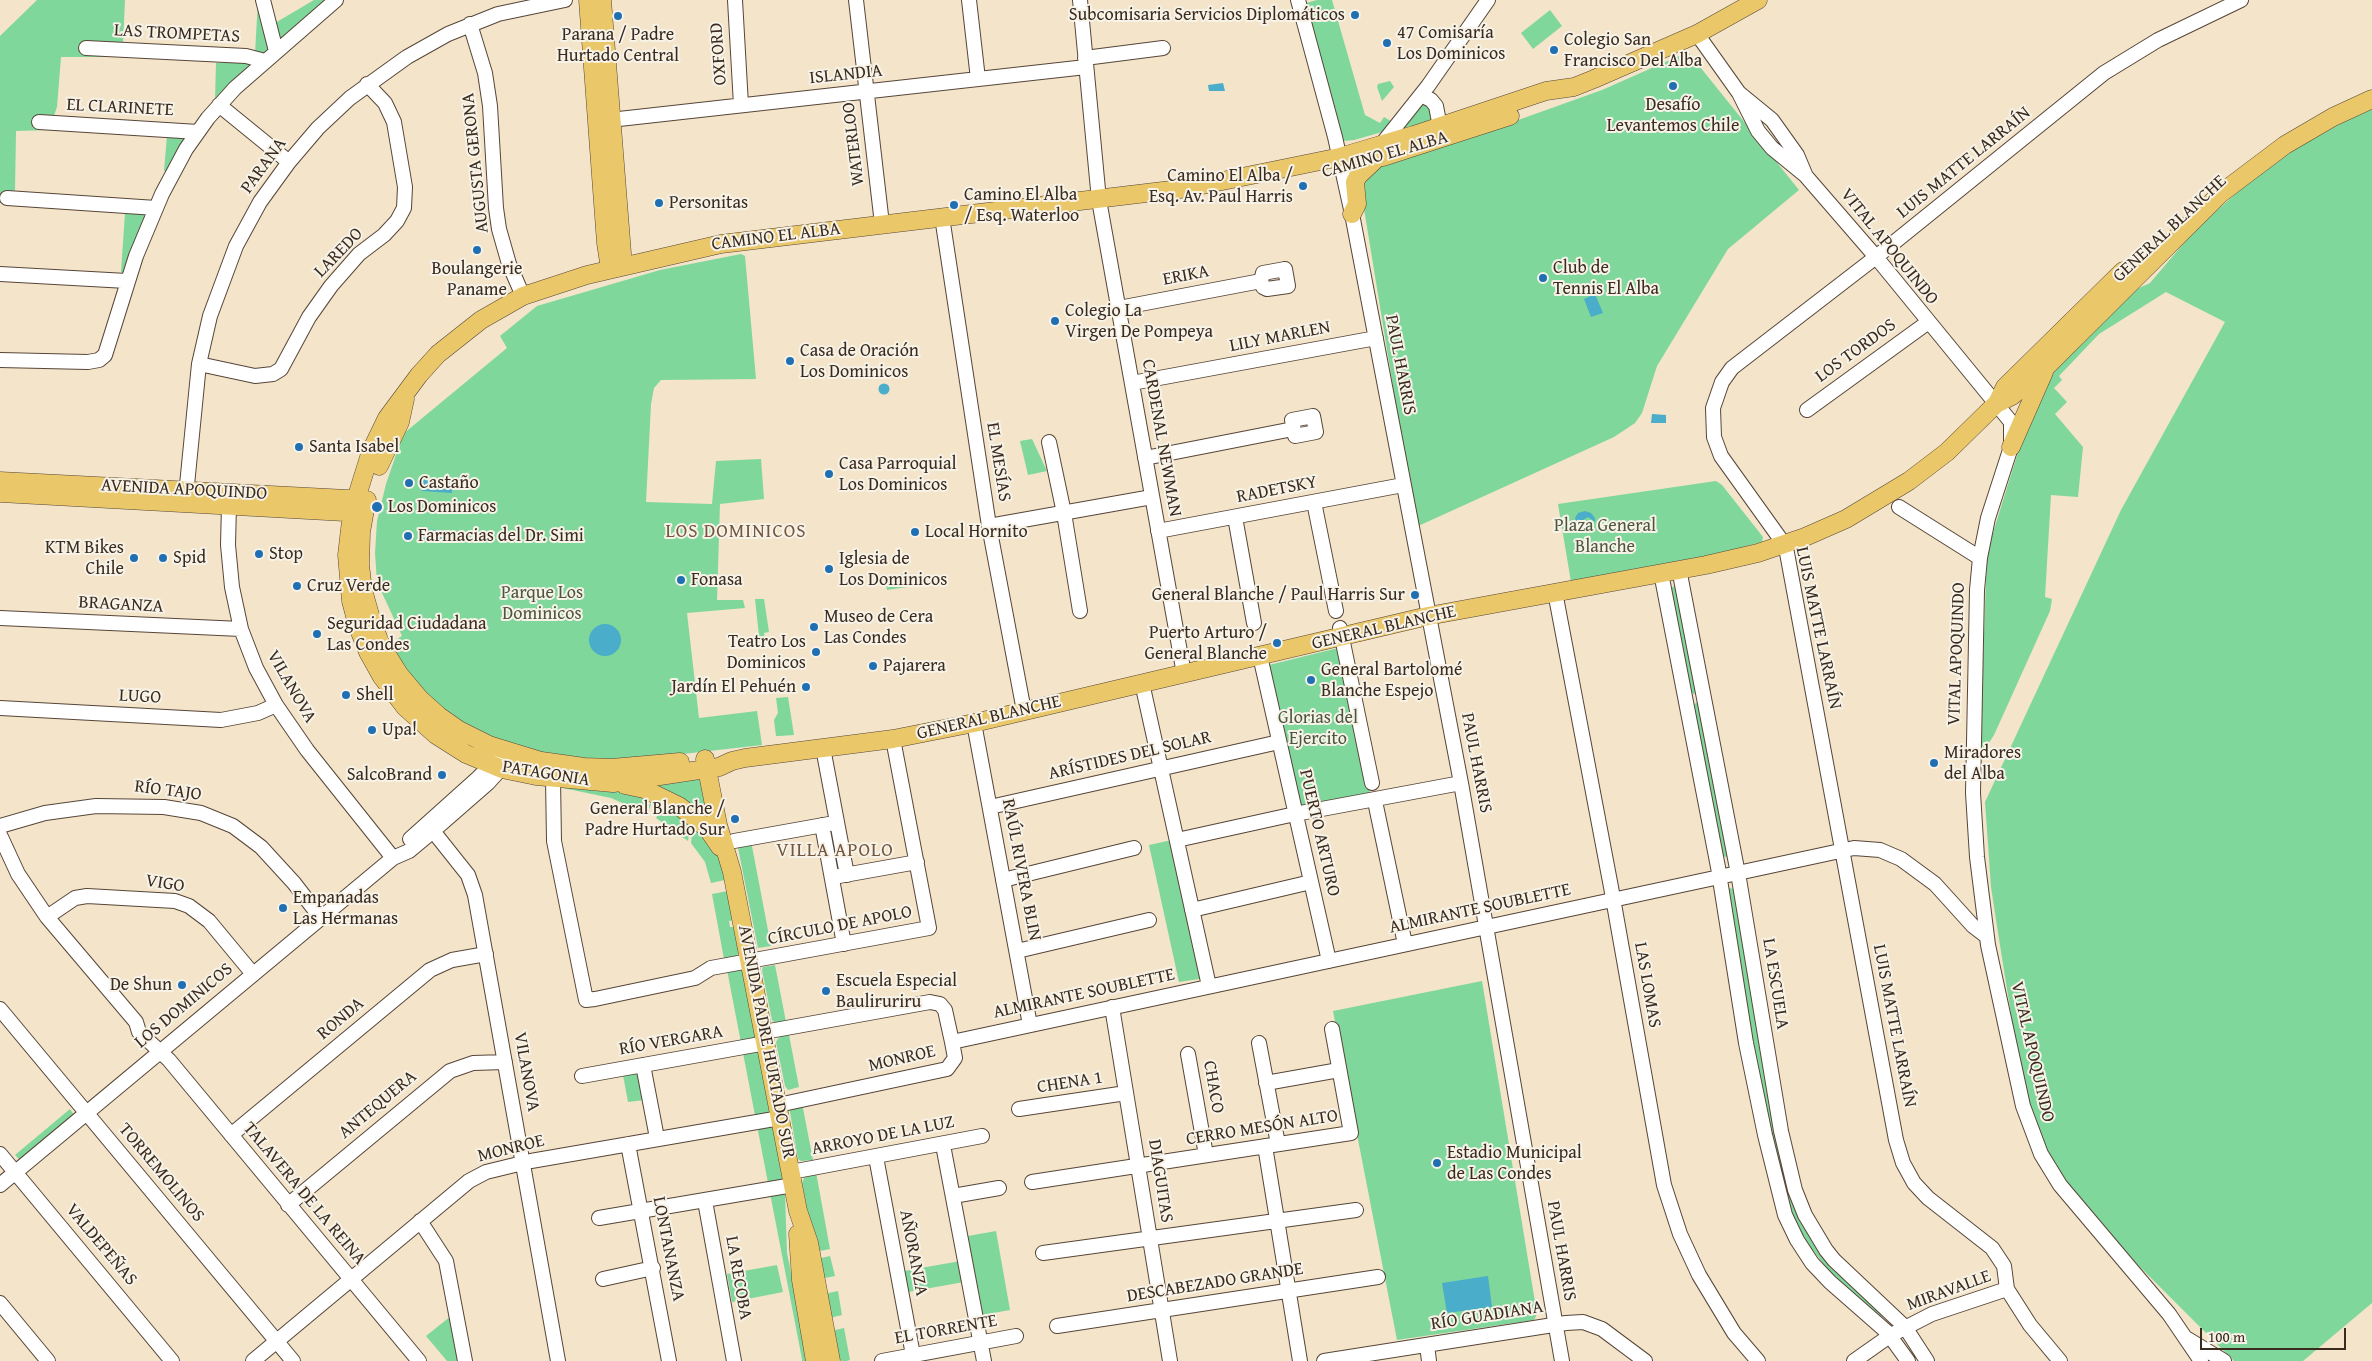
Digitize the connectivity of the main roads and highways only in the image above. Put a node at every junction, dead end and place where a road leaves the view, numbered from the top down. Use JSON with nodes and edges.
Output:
{"nodes":[{"id":1,"x":588,"y":0,"type":"edge"},
{"id":2,"x":602,"y":0,"type":"edge"},
{"id":3,"x":1758,"y":0,"type":"edge"},
{"id":4,"x":1574,"y":87,"type":"junction"},
{"id":5,"x":2372,"y":90,"type":"edge"},
{"id":6,"x":2372,"y":99,"type":"edge"},
{"id":7,"x":1378,"y":152,"type":"junction"},
{"id":8,"x":1352,"y":214,"type":"road end"},
{"id":9,"x":617,"y":267,"type":"junction"},
{"id":10,"x":2047,"y":366,"type":"junction"},
{"id":11,"x":1996,"y":404,"type":"junction"},
{"id":12,"x":2011,"y":447,"type":"road end"},
{"id":13,"x":0,"y":481,"type":"edge"},
{"id":14,"x":0,"y":493,"type":"edge"},
{"id":15,"x":184,"y":496,"type":"junction"},
{"id":16,"x":360,"y":506,"type":"junction"},
{"id":17,"x":716,"y":762,"type":"junction"},
{"id":18,"x":613,"y":783,"type":"junction"},
{"id":19,"x":732,"y":872,"type":"junction"},
{"id":20,"x":798,"y":1211,"type":"junction"},
{"id":21,"x":815,"y":1361,"type":"edge"},
{"id":22,"x":831,"y":1361,"type":"edge"}],
"edges":[{"from":1,"to":9,"type":"main road"},
{"from":2,"to":9,"type":"main road"},
{"from":3,"to":4,"type":"main road","name":"CAMINO EL ALBA"},
{"from":4,"to":7,"type":"main road","name":"CAMINO EL ALBA"},
{"from":4,"to":7,"type":"main road","name":"CAMINO EL ALBA"},
{"from":5,"to":11,"type":"main road","name":"GENERAL BLANCHE"},
{"from":6,"to":10,"type":"main road","name":"GENERAL BLANCHE"},
{"from":7,"to":8,"type":"main road"},
{"from":7,"to":9,"type":"main road","name":"CAMINO EL ALBA"},
{"from":9,"to":16,"type":"main road","name":"CAMINO EL ALBA"},
{"from":10,"to":11,"type":"main road","name":"GENERAL BLANCHE"},
{"from":10,"to":12,"type":"main road"},
{"from":11,"to":17,"type":"main road","name":"GENERAL BLANCHE"},
{"from":13,"to":15,"type":"main road","name":"AVENIDA APOQUINDO"},
{"from":14,"to":15,"type":"main road","name":"AVENIDA APOQUINDO"},
{"from":15,"to":16,"type":"main road","name":"AVENIDA APOQUINDO"},
{"from":15,"to":16,"type":"main road","name":"AVENIDA APOQUINDO"},
{"from":16,"to":17,"type":"main road","name":"PATAGONIA"},
{"from":16,"to":18,"type":"main road","name":"PATAGONIA"},
{"from":17,"to":18,"type":"main road","name":"PATAGONIA"},
{"from":17,"to":19,"type":"main road","name":"AVENIDA PADRE HURTADO SUR"},
{"from":17,"to":19,"type":"main road","name":"AVENIDA PADRE HURTADO SUR"},
{"from":18,"to":19,"type":"main road"},
{"from":19,"to":20,"type":"main road","name":"AVENIDA PADRE HURTADO SUR"},
{"from":20,"to":21,"type":"main road","name":"AVENIDA PADRE HURTADO SUR"},
{"from":20,"to":22,"type":"main road","name":"AVENIDA PADRE HURTADO SUR"}]}
